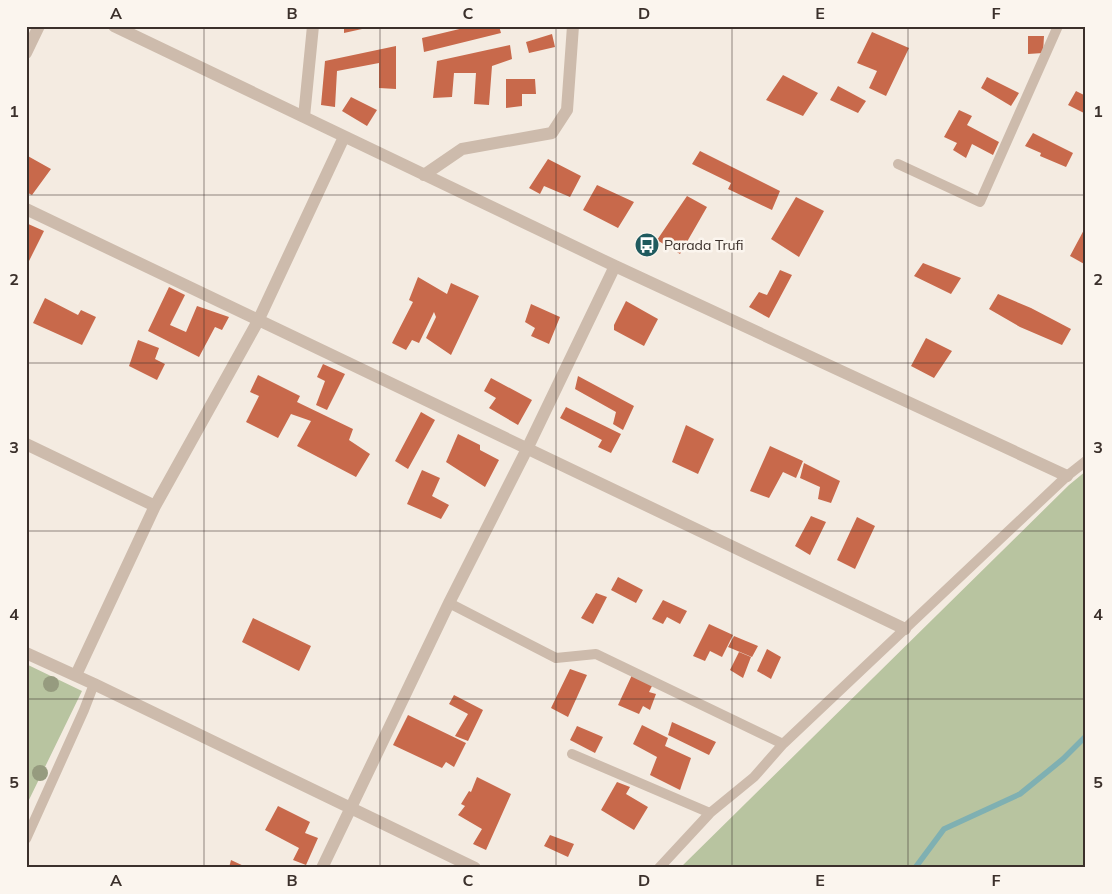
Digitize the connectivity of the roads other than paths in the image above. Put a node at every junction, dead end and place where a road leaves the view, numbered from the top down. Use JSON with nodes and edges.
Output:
{"nodes":[{"id":1,"x":39,"y":26,"type":"edge"},
{"id":2,"x":114,"y":26,"type":"edge"},
{"id":3,"x":313,"y":26,"type":"edge"},
{"id":4,"x":573,"y":26,"type":"edge"},
{"id":5,"x":1058,"y":26,"type":"edge"},
{"id":6,"x":26,"y":53,"type":"edge"},
{"id":7,"x":304,"y":117,"type":"junction"},
{"id":8,"x":344,"y":136,"type":"junction"},
{"id":9,"x":898,"y":164,"type":"dead end"},
{"id":10,"x":424,"y":174,"type":"junction"},
{"id":11,"x":26,"y":209,"type":"edge"},
{"id":12,"x":615,"y":266,"type":"junction"},
{"id":13,"x":258,"y":320,"type":"junction"},
{"id":14,"x":26,"y":444,"type":"edge"},
{"id":15,"x":527,"y":449,"type":"junction"},
{"id":16,"x":1086,"y":461,"type":"edge"},
{"id":17,"x":1067,"y":476,"type":"junction"},
{"id":18,"x":155,"y":506,"type":"junction"},
{"id":19,"x":449,"y":603,"type":"junction"},
{"id":20,"x":905,"y":629,"type":"junction"},
{"id":21,"x":26,"y":653,"type":"edge"},
{"id":22,"x":76,"y":675,"type":"junction"},
{"id":23,"x":94,"y":684,"type":"junction"},
{"id":24,"x":783,"y":744,"type":"junction"},
{"id":25,"x":572,"y":754,"type":"dead end"},
{"id":26,"x":351,"y":809,"type":"junction"},
{"id":27,"x":710,"y":812,"type":"junction"},
{"id":28,"x":26,"y":839,"type":"edge"},
{"id":29,"x":322,"y":868,"type":"edge"},
{"id":30,"x":474,"y":868,"type":"edge"},
{"id":31,"x":659,"y":868,"type":"edge"}],
"edges":[{"from":1,"to":6,"type":"street"},
{"from":2,"to":7,"type":"street"},
{"from":3,"to":7,"type":"street"},
{"from":4,"to":10,"type":"street"},
{"from":5,"to":9,"type":"lane"},
{"from":7,"to":8,"type":"street"},
{"from":8,"to":10,"type":"street"},
{"from":8,"to":13,"type":"street"},
{"from":10,"to":12,"type":"street"},
{"from":11,"to":13,"type":"street"},
{"from":12,"to":15,"type":"street"},
{"from":12,"to":17,"type":"street"},
{"from":13,"to":15,"type":"street"},
{"from":13,"to":18,"type":"street"},
{"from":14,"to":18,"type":"street"},
{"from":15,"to":19,"type":"street"},
{"from":15,"to":20,"type":"street"},
{"from":16,"to":17,"type":"lane"},
{"from":17,"to":20,"type":"lane"},
{"from":18,"to":22,"type":"street"},
{"from":19,"to":24,"type":"lane"},
{"from":19,"to":26,"type":"street"},
{"from":20,"to":24,"type":"lane"},
{"from":21,"to":22,"type":"street"},
{"from":22,"to":23,"type":"street"},
{"from":23,"to":26,"type":"street"},
{"from":23,"to":28,"type":"lane"},
{"from":24,"to":27,"type":"lane"},
{"from":25,"to":27,"type":"lane"},
{"from":26,"to":29,"type":"street"},
{"from":26,"to":30,"type":"street"},
{"from":27,"to":31,"type":"lane"}]}
